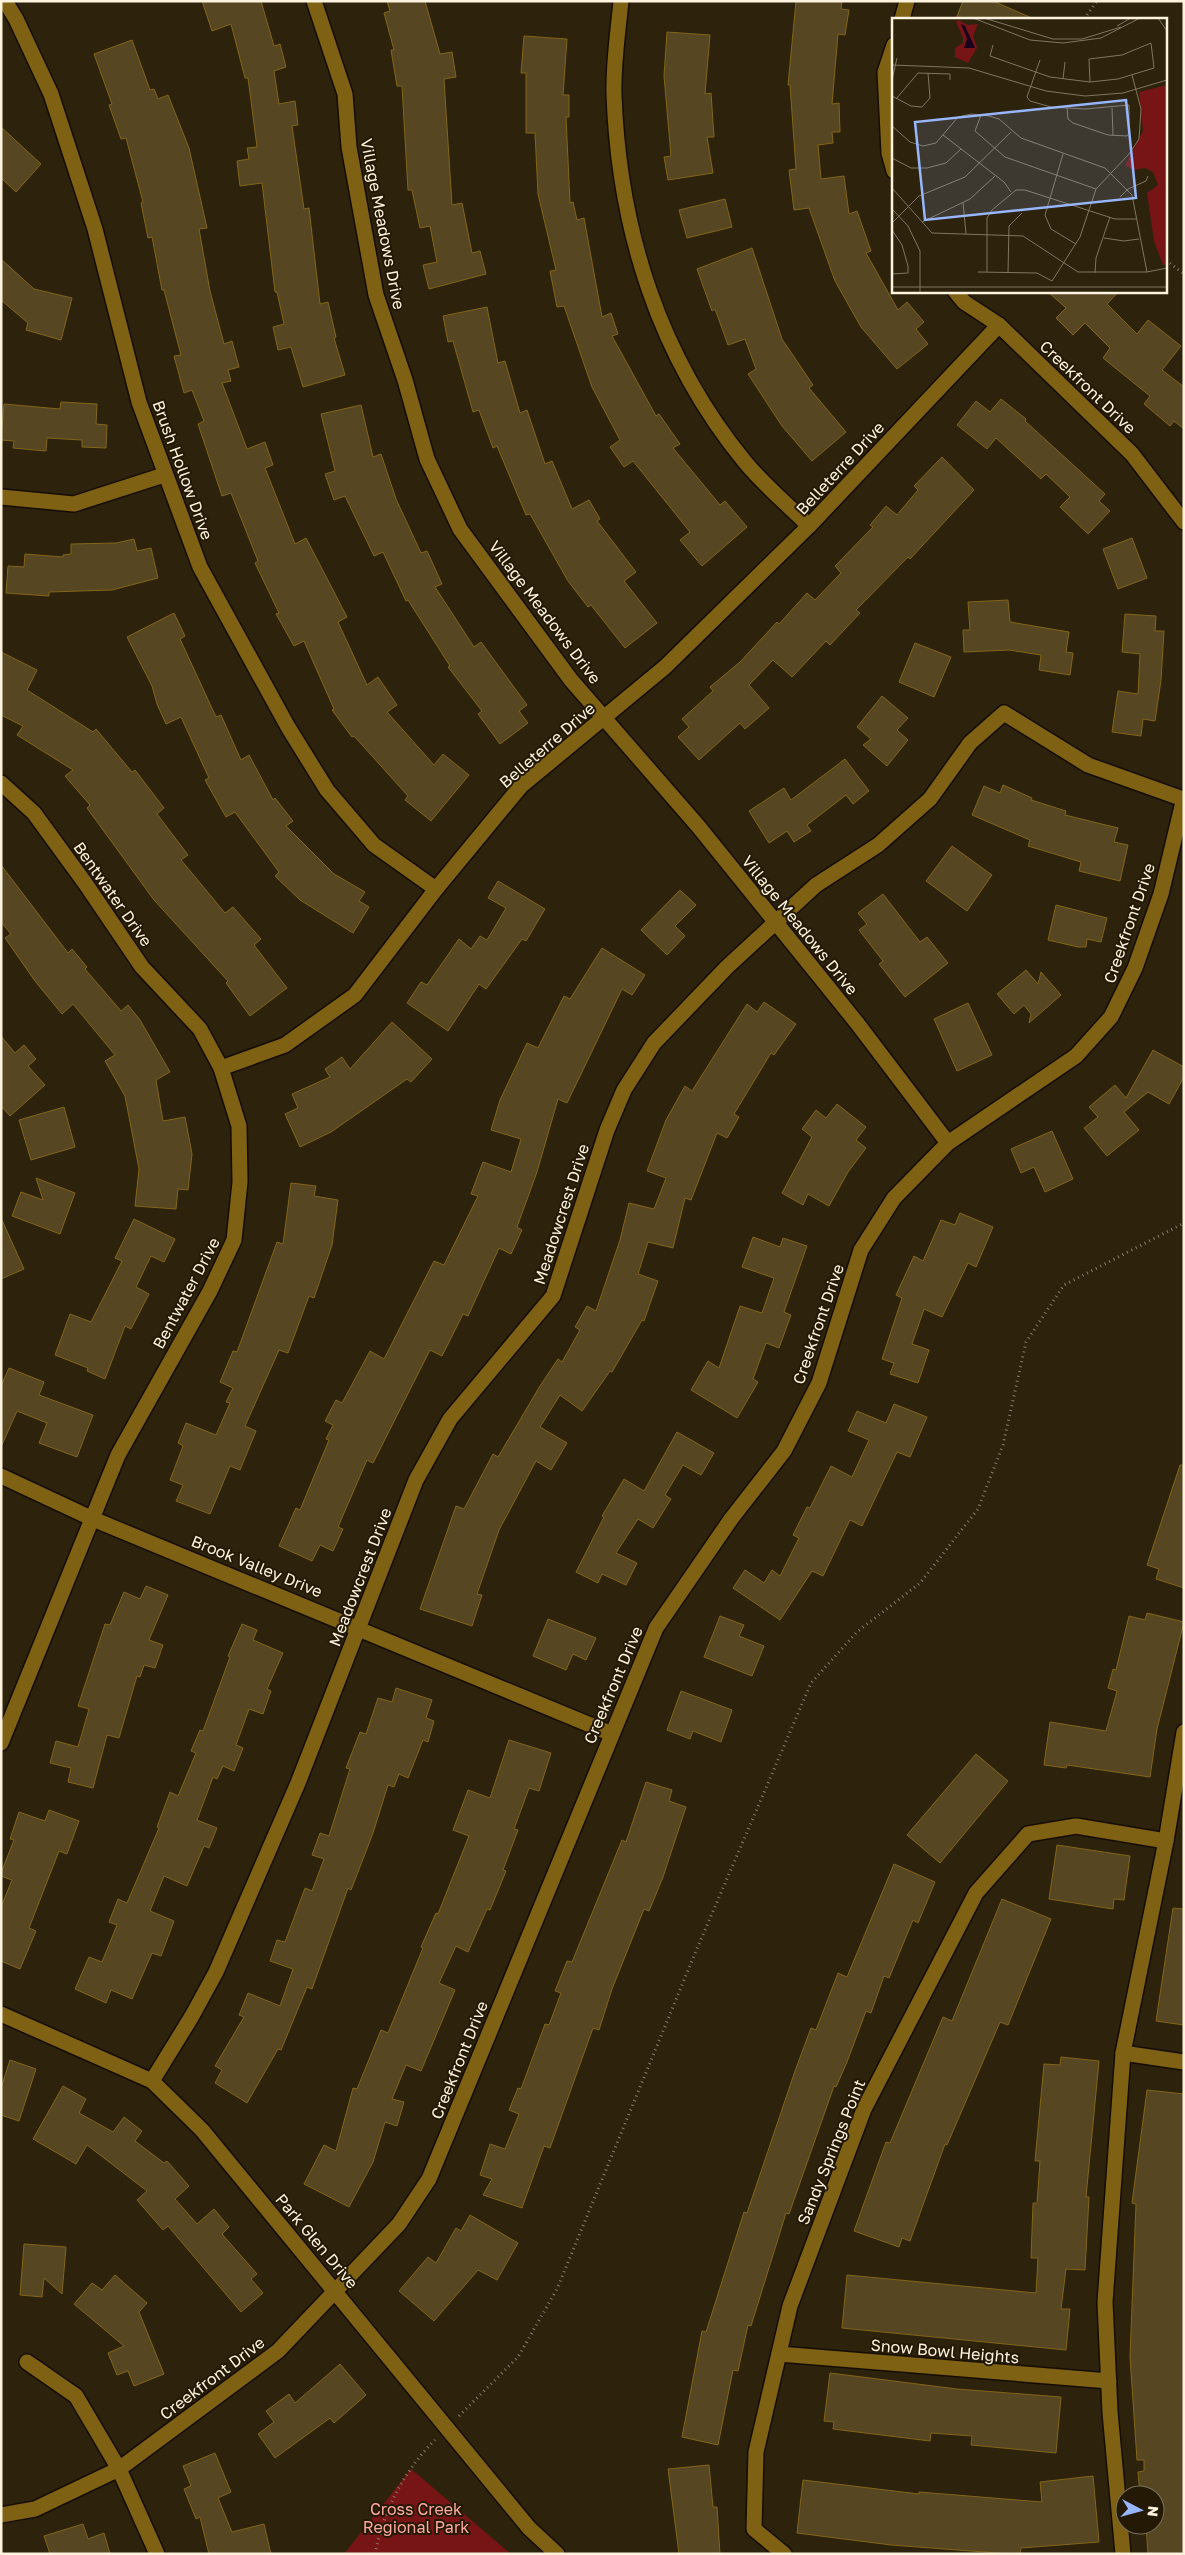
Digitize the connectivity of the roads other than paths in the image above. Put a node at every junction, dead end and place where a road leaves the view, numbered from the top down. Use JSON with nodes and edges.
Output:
{"nodes":[{"id":1,"x":5,"y":1,"type":"edge"},
{"id":2,"x":314,"y":1,"type":"edge"},
{"id":3,"x":621,"y":1,"type":"edge"},
{"id":4,"x":907,"y":1,"type":"edge"},
{"id":5,"x":902,"y":18,"type":"edge"},
{"id":6,"x":892,"y":51,"type":"edge"},
{"id":7,"x":892,"y":162,"type":"edge"},
{"id":8,"x":956,"y":292,"type":"edge"},
{"id":9,"x":999,"y":325,"type":"junction"},
{"id":10,"x":164,"y":475,"type":"junction"},
{"id":11,"x":1,"y":497,"type":"edge"},
{"id":12,"x":1184,"y":522,"type":"edge"},
{"id":13,"x":809,"y":526,"type":"junction"},
{"id":14,"x":604,"y":717,"type":"junction"},
{"id":15,"x":1,"y":783,"type":"edge"},
{"id":16,"x":1184,"y":799,"type":"edge"},
{"id":17,"x":436,"y":889,"type":"junction"},
{"id":18,"x":775,"y":921,"type":"junction"},
{"id":19,"x":221,"y":1068,"type":"junction"},
{"id":20,"x":948,"y":1144,"type":"junction"},
{"id":21,"x":1,"y":1476,"type":"edge"},
{"id":22,"x":93,"y":1519,"type":"junction"},
{"id":23,"x":360,"y":1628,"type":"junction"},
{"id":24,"x":1184,"y":1732,"type":"edge"},
{"id":25,"x":612,"y":1734,"type":"junction"},
{"id":26,"x":1,"y":1743,"type":"edge"},
{"id":27,"x":1166,"y":1841,"type":"junction"},
{"id":28,"x":1,"y":2014,"type":"edge"},
{"id":29,"x":1123,"y":2054,"type":"junction"},
{"id":30,"x":1184,"y":2062,"type":"edge"},
{"id":31,"x":152,"y":2082,"type":"junction"},
{"id":32,"x":335,"y":2290,"type":"junction"},
{"id":33,"x":779,"y":2354,"type":"junction"},
{"id":34,"x":27,"y":2362,"type":"dead end"},
{"id":35,"x":1109,"y":2381,"type":"junction"},
{"id":36,"x":119,"y":2469,"type":"junction"},
{"id":37,"x":1,"y":2515,"type":"edge"},
{"id":38,"x":158,"y":2554,"type":"edge"},
{"id":39,"x":557,"y":2554,"type":"edge"},
{"id":40,"x":784,"y":2554,"type":"edge"},
{"id":41,"x":1123,"y":2554,"type":"edge"}],
"edges":[{"from":1,"to":10,"type":"street","name":"Brush Hollow Drive"},
{"from":2,"to":14,"type":"street","name":"Village Meadows Drive"},
{"from":3,"to":13,"type":"street"},
{"from":4,"to":5,"type":"street"},
{"from":6,"to":7,"type":"street"},
{"from":8,"to":9,"type":"street","name":"Creekfront Drive"},
{"from":9,"to":12,"type":"street","name":"Creekfront Drive"},
{"from":9,"to":13,"type":"street","name":"Belleterre Drive"},
{"from":10,"to":11,"type":"street"},
{"from":10,"to":17,"type":"street","name":"Brush Hollow Drive"},
{"from":13,"to":14,"type":"street","name":"Belleterre Drive"},
{"from":14,"to":17,"type":"street","name":"Belleterre Drive"},
{"from":14,"to":18,"type":"street","name":"Village Meadows Drive"},
{"from":15,"to":19,"type":"street","name":"Bentwater Drive"},
{"from":16,"to":18,"type":"street","name":"Meadowcrest Drive"},
{"from":16,"to":20,"type":"street","name":"Creekfront Drive"},
{"from":17,"to":19,"type":"street","name":"Belleterre Drive"},
{"from":18,"to":20,"type":"street","name":"Village Meadows Drive"},
{"from":18,"to":23,"type":"street","name":"Meadowcrest Drive"},
{"from":19,"to":22,"type":"street","name":"Bentwater Drive"},
{"from":20,"to":25,"type":"street","name":"Creekfront Drive"},
{"from":21,"to":22,"type":"street","name":"Brook Valley Drive"},
{"from":22,"to":23,"type":"street","name":"Brook Valley Drive"},
{"from":22,"to":26,"type":"street","name":"Bentwater Drive"},
{"from":23,"to":25,"type":"street","name":"Brook Valley Drive"},
{"from":23,"to":31,"type":"street","name":"Meadowcrest Drive"},
{"from":24,"to":27,"type":"street"},
{"from":25,"to":32,"type":"street","name":"Creekfront Drive"},
{"from":27,"to":29,"type":"street"},
{"from":27,"to":33,"type":"street","name":"Sandy Springs Point"},
{"from":28,"to":31,"type":"street","name":"Park Glen Drive"},
{"from":29,"to":30,"type":"street"},
{"from":29,"to":35,"type":"street"},
{"from":31,"to":32,"type":"street","name":"Park Glen Drive"},
{"from":32,"to":36,"type":"street","name":"Creekfront Drive"},
{"from":32,"to":39,"type":"street","name":"Park Glen Drive"},
{"from":33,"to":35,"type":"street","name":"Snow Bowl Heights"},
{"from":33,"to":40,"type":"street","name":"Sandy Springs Point"},
{"from":34,"to":36,"type":"street"},
{"from":35,"to":41,"type":"street"},
{"from":36,"to":37,"type":"street","name":"Creekfront Drive"},
{"from":36,"to":38,"type":"street"}]}
